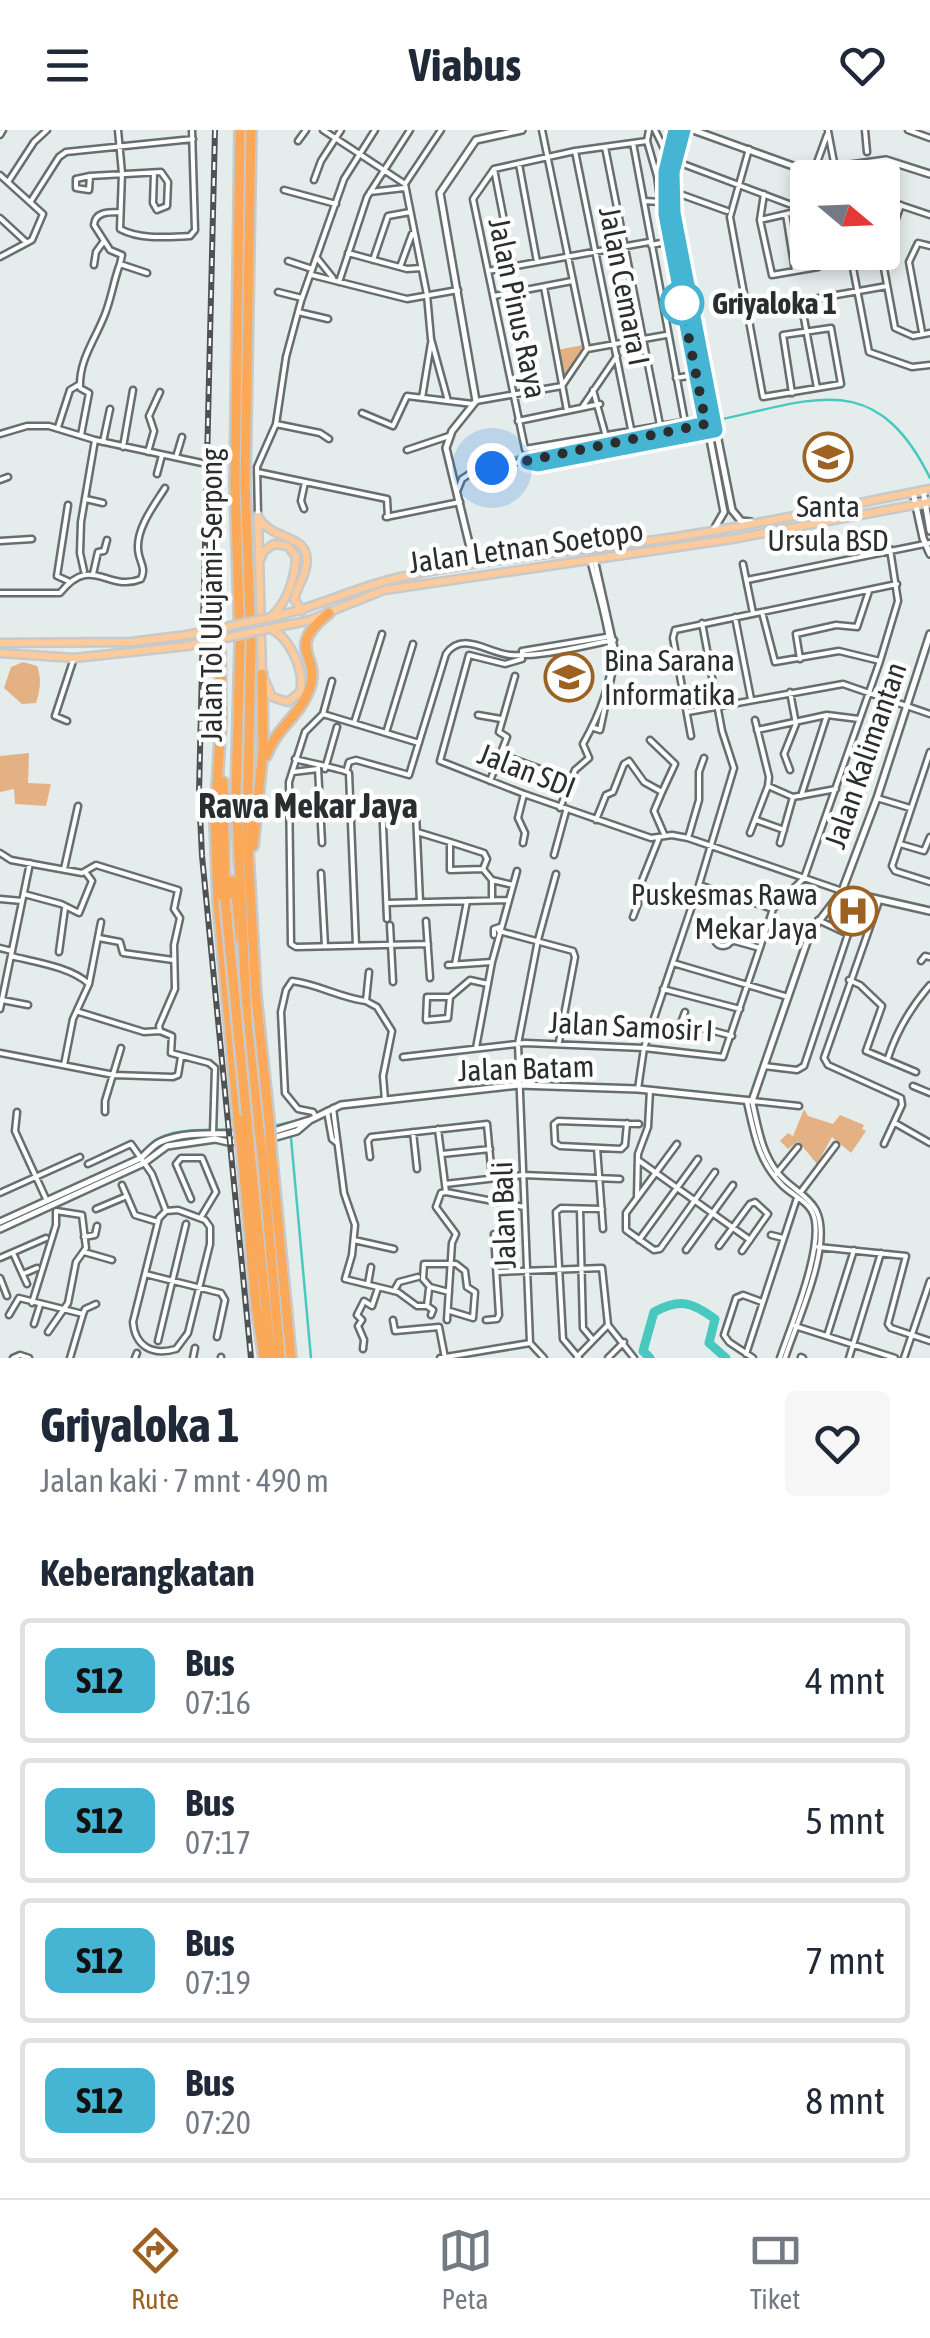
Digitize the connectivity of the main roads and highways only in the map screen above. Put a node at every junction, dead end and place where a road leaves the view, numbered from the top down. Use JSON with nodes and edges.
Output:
{"nodes":[{"id":1,"x":240,"y":130,"type":"edge"},
{"id":2,"x":252,"y":130,"type":"edge"},
{"id":3,"x":927,"y":489,"type":"edge"},
{"id":4,"x":928,"y":502,"type":"edge"},
{"id":5,"x":512,"y":558,"type":"junction"},
{"id":6,"x":258,"y":565,"type":"junction"},
{"id":7,"x":514,"y":570,"type":"junction"},
{"id":8,"x":302,"y":611,"type":"junction"},
{"id":9,"x":329,"y":613,"type":"junction"},
{"id":10,"x":269,"y":618,"type":"junction"},
{"id":11,"x":268,"y":629,"type":"junction"},
{"id":12,"x":216,"y":640,"type":"junction"},
{"id":13,"x":65,"y":642,"type":"junction"},
{"id":14,"x":0,"y":643,"type":"edge"},
{"id":15,"x":0,"y":652,"type":"edge"},
{"id":16,"x":78,"y":657,"type":"junction"},
{"id":17,"x":262,"y":674,"type":"junction"},
{"id":18,"x":221,"y":718,"type":"junction"},
{"id":19,"x":260,"y":781,"type":"junction"},
{"id":20,"x":236,"y":794,"type":"junction"},
{"id":21,"x":250,"y":918,"type":"junction"},
{"id":22,"x":233,"y":1058,"type":"junction"},
{"id":23,"x":263,"y":1120,"type":"junction"},
{"id":24,"x":267,"y":1152,"type":"junction"},
{"id":25,"x":246,"y":1153,"type":"junction"},
{"id":26,"x":265,"y":1358,"type":"edge"},
{"id":27,"x":280,"y":1358,"type":"edge"},
{"id":28,"x":291,"y":1358,"type":"edge"}],
"edges":[{"from":1,"to":20,"type":"highway","name":"Jalan Tol Ulujami–Serpong"},
{"from":2,"to":21,"type":"highway","name":"Jalan Tol Ulujami–Serpong"},
{"from":3,"to":5,"type":"main road","name":"Jalan Letnan Soetopo"},
{"from":4,"to":7,"type":"main road","name":"Jalan Letnan Soetopo"},
{"from":5,"to":7,"type":"main road"},
{"from":5,"to":8,"type":"main road","name":"Jalan Letnan Soetopo"},
{"from":6,"to":8,"type":"main road"},
{"from":6,"to":10,"type":"main road"},
{"from":6,"to":17,"type":"main road"},
{"from":7,"to":9,"type":"main road","name":"Jalan Letnan Soetopo"},
{"from":8,"to":10,"type":"main road","name":"Jalan Letnan Soetopo"},
{"from":9,"to":11,"type":"main road","name":"Jalan Letnan Soetopo"},
{"from":9,"to":19,"type":"highway"},
{"from":10,"to":13,"type":"main road","name":"Jalan Letnan Soetopo","bridge":true},
{"from":11,"to":12,"type":"main road","name":"Jalan Letnan Soetopo","bridge":true},
{"from":11,"to":17,"type":"main road"},
{"from":12,"to":16,"type":"main road","name":"Jalan Letnan Soetopo","bridge":true},
{"from":12,"to":18,"type":"highway"},
{"from":13,"to":14,"type":"main road","name":"Jalan Letnan Soetopo"},
{"from":13,"to":16,"type":"main road"},
{"from":15,"to":16,"type":"main road","name":"Jalan Letnan Soetopo"},
{"from":17,"to":19,"type":"highway"},
{"from":18,"to":22,"type":"highway"},
{"from":18,"to":25,"type":"highway","bridge":true},
{"from":19,"to":21,"type":"highway"},
{"from":20,"to":22,"type":"highway"},
{"from":20,"to":23,"type":"highway","name":"Jalan Tol Ulujami–Serpong"},
{"from":21,"to":23,"type":"highway","name":"Jalan Tol Ulujami–Serpong"},
{"from":22,"to":25,"type":"highway","bridge":true},
{"from":23,"to":24,"type":"highway","name":"Jalan Tol Ulujami–Serpong","bridge":true},
{"from":24,"to":27,"type":"highway","name":"Jalan Tol Ulujami–Serpong"},
{"from":24,"to":28,"type":"highway","name":"Jalan Tol Ulujami–Serpong"},
{"from":25,"to":26,"type":"highway"},
{"from":25,"to":26,"type":"highway"}]}
